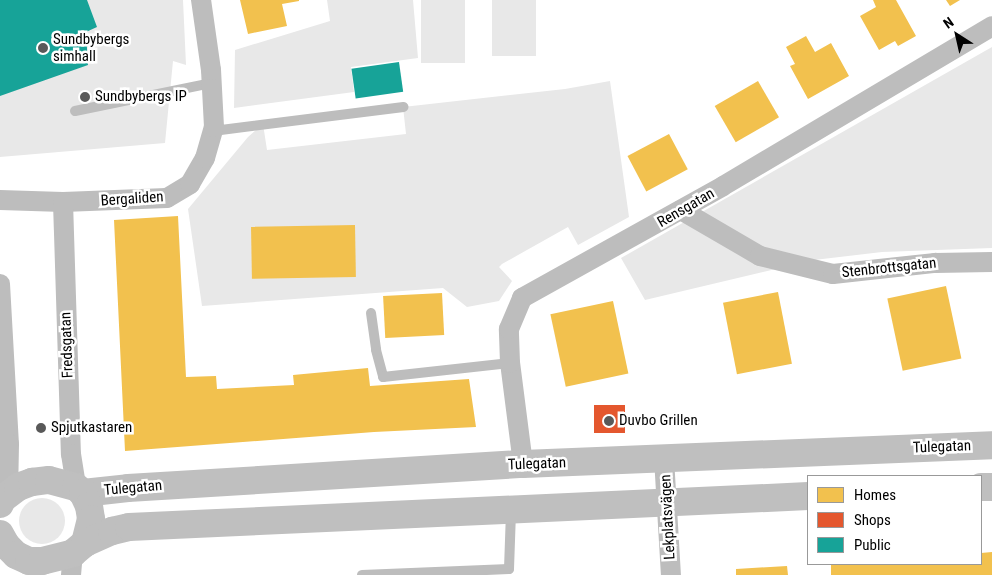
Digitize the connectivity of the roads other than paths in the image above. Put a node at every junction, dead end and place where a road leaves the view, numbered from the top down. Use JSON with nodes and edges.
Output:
{"nodes":[{"id":1,"x":201,"y":0,"type":"edge"},
{"id":2,"x":992,"y":26,"type":"edge"},
{"id":3,"x":212,"y":83,"type":"junction"},
{"id":4,"x":403,"y":107,"type":"dead end"},
{"id":5,"x":75,"y":111,"type":"dead end"},
{"id":6,"x":213,"y":131,"type":"junction"},
{"id":7,"x":0,"y":200,"type":"edge"},
{"id":8,"x":62,"y":202,"type":"junction"},
{"id":9,"x":681,"y":210,"type":"junction"},
{"id":10,"x":992,"y":262,"type":"edge"},
{"id":11,"x":0,"y":284,"type":"edge"},
{"id":12,"x":371,"y":313,"type":"dead end"},
{"id":13,"x":510,"y":363,"type":"junction"},
{"id":14,"x":992,"y":445,"type":"edge"},
{"id":15,"x":664,"y":458,"type":"junction"},
{"id":16,"x":524,"y":464,"type":"junction"},
{"id":17,"x":80,"y":490,"type":"junction"},
{"id":18,"x":807,"y":496,"type":"edge"},
{"id":19,"x":2,"y":499,"type":"edge"},
{"id":20,"x":667,"y":502,"type":"junction"},
{"id":21,"x":511,"y":510,"type":"junction"},
{"id":22,"x":9,"y":551,"type":"edge"},
{"id":23,"x":76,"y":557,"type":"edge"},
{"id":24,"x":362,"y":575,"type":"edge"},
{"id":25,"x":671,"y":575,"type":"edge"}],
"edges":[{"from":1,"to":3,"type":"street","name":"Bergaliden"},
{"from":2,"to":9,"type":"street","name":"Rensgatan"},
{"from":3,"to":5,"type":"lane"},
{"from":3,"to":6,"type":"street","name":"Bergaliden"},
{"from":4,"to":6,"type":"lane"},
{"from":6,"to":8,"type":"street","name":"Bergaliden"},
{"from":7,"to":8,"type":"street","name":"Bergaliden"},
{"from":8,"to":17,"type":"street","name":"Fredsgatan"},
{"from":9,"to":10,"type":"street","name":"Stenbrottsgatan"},
{"from":9,"to":13,"type":"street","name":"Rensgatan"},
{"from":11,"to":19,"type":"street"},
{"from":12,"to":13,"type":"lane"},
{"from":13,"to":16,"type":"street","name":"Rensgatan"},
{"from":14,"to":15,"type":"street","name":"Tulegatan"},
{"from":15,"to":16,"type":"street","name":"Tulegatan"},
{"from":15,"to":20,"type":"street","name":"Lekplatsvägen"},
{"from":16,"to":17,"type":"street","name":"Tulegatan"},
{"from":17,"to":19,"type":"street","name":"Tulegatan"},
{"from":17,"to":23,"type":"street","name":"Tulegatan"},
{"from":18,"to":20,"type":"street"},
{"from":20,"to":21,"type":"street"},
{"from":20,"to":25,"type":"street","name":"Lekplatsvägen"},
{"from":21,"to":23,"type":"street"},
{"from":21,"to":24,"type":"lane"},
{"from":22,"to":23,"type":"street"}]}
